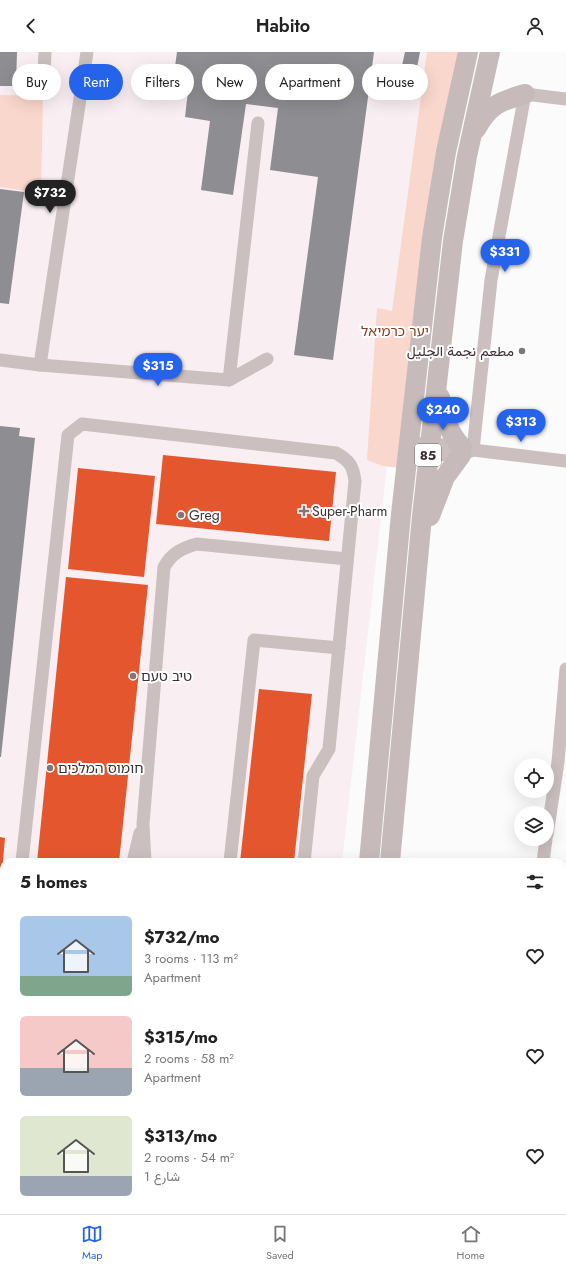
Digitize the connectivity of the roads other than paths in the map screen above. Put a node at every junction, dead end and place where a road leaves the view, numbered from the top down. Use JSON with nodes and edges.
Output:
{"nodes":[{"id":1,"x":45,"y":52,"type":"edge"},
{"id":2,"x":87,"y":52,"type":"edge"},
{"id":3,"x":468,"y":52,"type":"edge"},
{"id":4,"x":490,"y":52,"type":"edge"},
{"id":5,"x":44,"y":64,"type":"edge"},
{"id":6,"x":525,"y":94,"type":"junction"},
{"id":7,"x":566,"y":99,"type":"edge"},
{"id":8,"x":258,"y":123,"type":"dead end"},
{"id":9,"x":470,"y":140,"type":"junction"},
{"id":10,"x":0,"y":360,"type":"edge"},
{"id":11,"x":267,"y":360,"type":"dead end"},
{"id":12,"x":40,"y":365,"type":"junction"},
{"id":13,"x":229,"y":380,"type":"junction"},
{"id":14,"x":437,"y":383,"type":"junction"},
{"id":15,"x":409,"y":444,"type":"junction"},
{"id":16,"x":429,"y":448,"type":"junction"},
{"id":17,"x":465,"y":451,"type":"junction"},
{"id":18,"x":566,"y":461,"type":"edge"},
{"id":19,"x":418,"y":552,"type":"junction"},
{"id":20,"x":347,"y":559,"type":"junction"},
{"id":21,"x":339,"y":648,"type":"junction"},
{"id":22,"x":566,"y":669,"type":"edge"},
{"id":23,"x":551,"y":806,"type":"edge"},
{"id":24,"x":143,"y":824,"type":"junction"},
{"id":25,"x":545,"y":846,"type":"edge"},
{"id":26,"x":22,"y":858,"type":"edge"},
{"id":27,"x":134,"y":858,"type":"edge"},
{"id":28,"x":145,"y":858,"type":"edge"},
{"id":29,"x":230,"y":858,"type":"edge"},
{"id":30,"x":304,"y":858,"type":"edge"},
{"id":31,"x":369,"y":858,"type":"edge"},
{"id":32,"x":390,"y":858,"type":"edge"},
{"id":33,"x":544,"y":858,"type":"edge"}],
"edges":[{"from":1,"to":5,"type":"street"},
{"from":2,"to":12,"type":"street"},
{"from":3,"to":15,"type":"highway","number":"85"},
{"from":4,"to":6,"type":"highway"},
{"from":4,"to":9,"type":"highway","number":"85"},
{"from":6,"to":7,"type":"street"},
{"from":6,"to":9,"type":"highway"},
{"from":6,"to":17,"type":"street"},
{"from":8,"to":13,"type":"street"},
{"from":9,"to":14,"type":"highway","number":"85"},
{"from":10,"to":12,"type":"street"},
{"from":11,"to":13,"type":"street"},
{"from":12,"to":13,"type":"street"},
{"from":14,"to":16,"type":"highway","number":"85"},
{"from":14,"to":17,"type":"highway"},
{"from":15,"to":16,"type":"street"},
{"from":15,"to":31,"type":"highway","number":"85"},
{"from":16,"to":17,"type":"street"},
{"from":16,"to":19,"type":"highway","number":"85"},
{"from":17,"to":18,"type":"street"},
{"from":17,"to":19,"type":"highway"},
{"from":19,"to":32,"type":"highway","number":"85"},
{"from":20,"to":21,"type":"street"},
{"from":20,"to":24,"type":"street"},
{"from":20,"to":26,"type":"street"},
{"from":21,"to":29,"type":"street"},
{"from":21,"to":30,"type":"street"},
{"from":22,"to":23,"type":"street"},
{"from":24,"to":27,"type":"street"},
{"from":24,"to":28,"type":"street"},
{"from":25,"to":33,"type":"street"}]}
